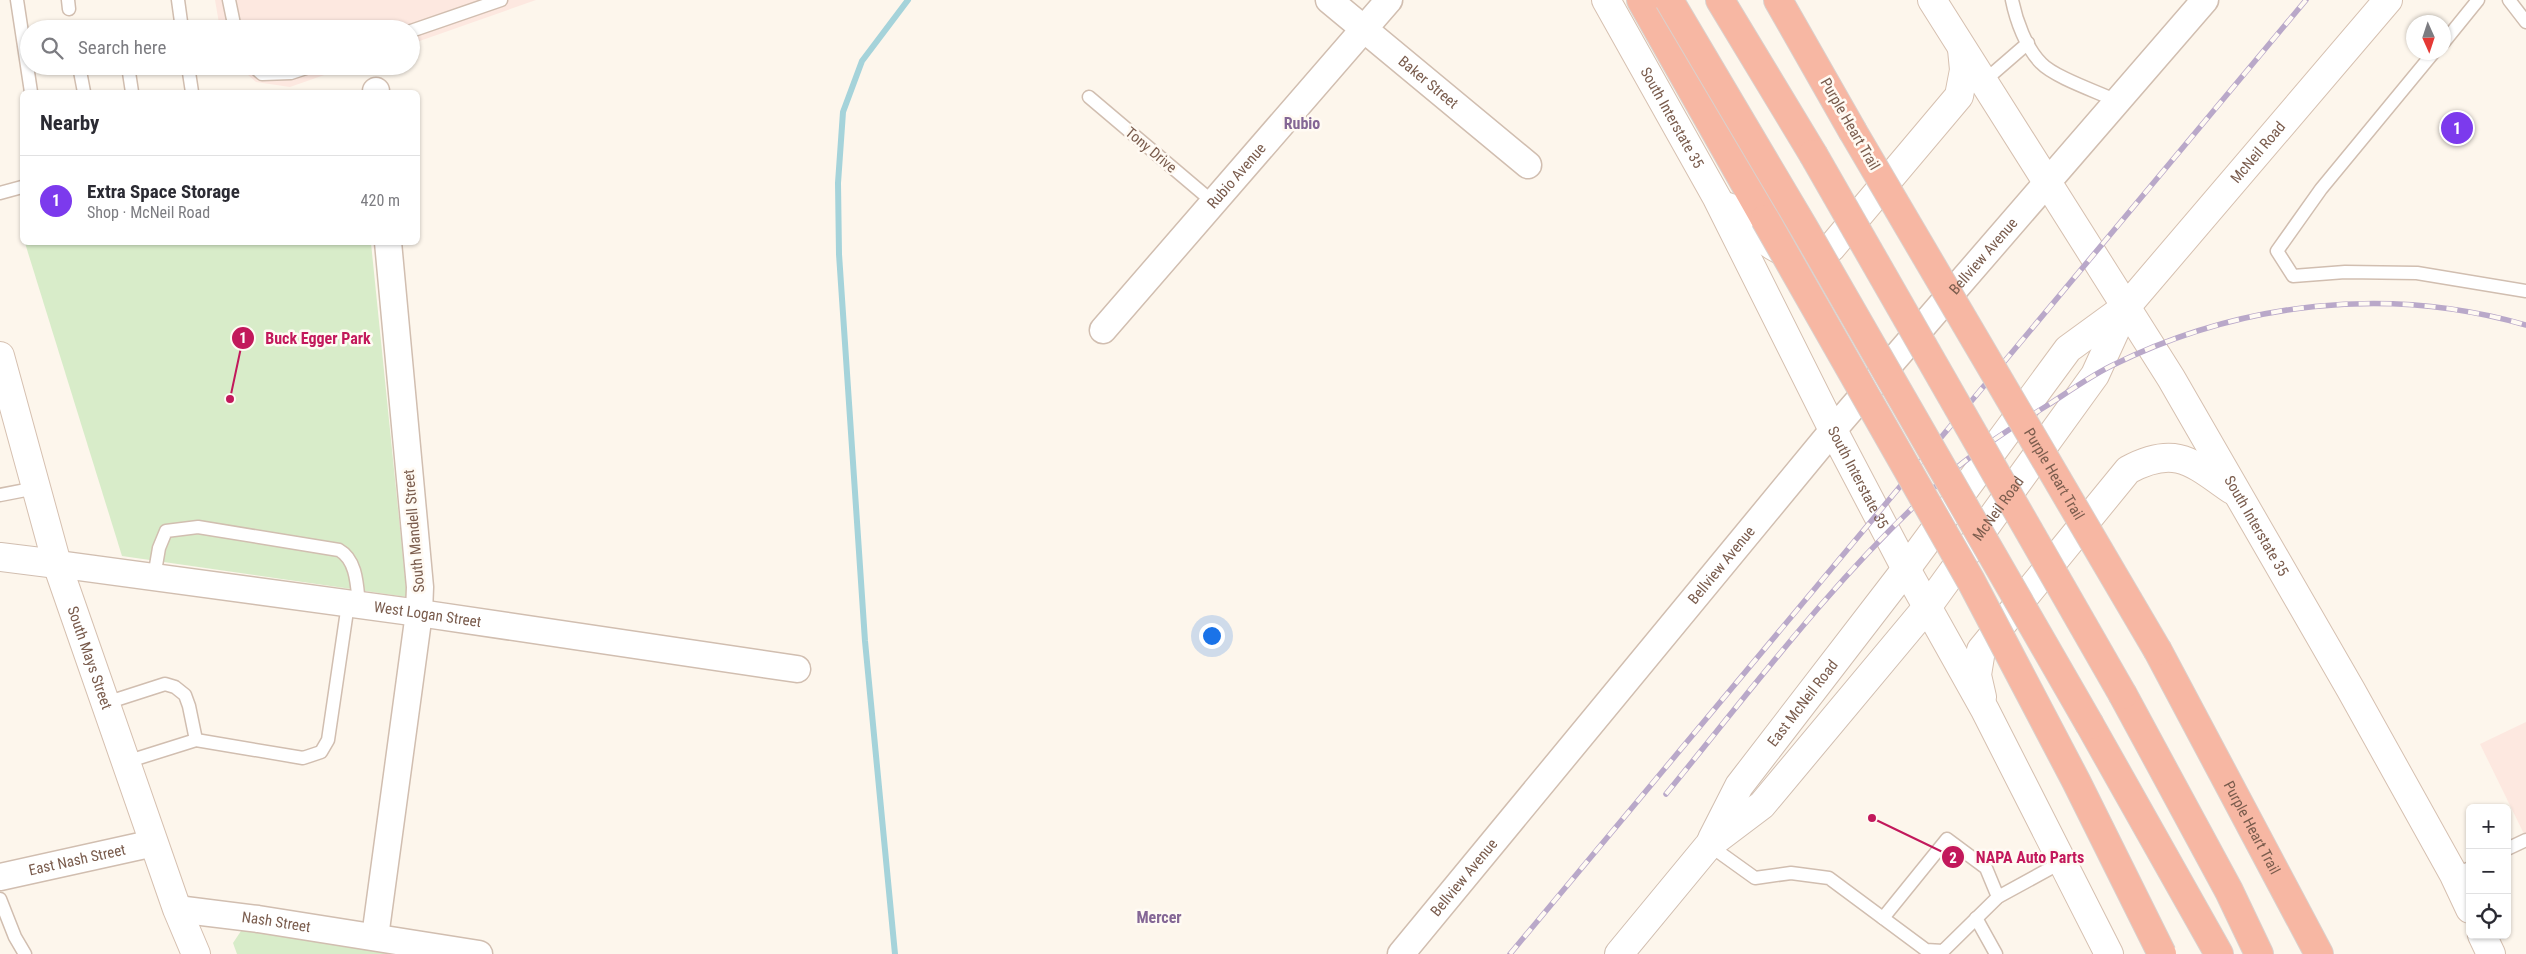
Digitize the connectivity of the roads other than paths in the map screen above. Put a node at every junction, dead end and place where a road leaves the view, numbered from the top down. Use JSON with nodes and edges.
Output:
{"nodes":[{"id":1,"x":17,"y":0,"type":"edge"},
{"id":2,"x":178,"y":0,"type":"edge"},
{"id":3,"x":229,"y":0,"type":"edge"},
{"id":4,"x":501,"y":0,"type":"edge"},
{"id":5,"x":1329,"y":0,"type":"edge"},
{"id":6,"x":1389,"y":0,"type":"edge"},
{"id":7,"x":1606,"y":0,"type":"edge"},
{"id":8,"x":1641,"y":0,"type":"edge"},
{"id":9,"x":1669,"y":0,"type":"edge"},
{"id":10,"x":1720,"y":0,"type":"edge"},
{"id":11,"x":1778,"y":0,"type":"edge"},
{"id":12,"x":1932,"y":0,"type":"edge"},
{"id":13,"x":2012,"y":0,"type":"edge"},
{"id":14,"x":2205,"y":0,"type":"edge"},
{"id":15,"x":2388,"y":0,"type":"edge"},
{"id":16,"x":2478,"y":0,"type":"edge"},
{"id":17,"x":2509,"y":0,"type":"edge"},
{"id":18,"x":20,"y":20,"type":"edge"},
{"id":19,"x":181,"y":20,"type":"edge"},
{"id":20,"x":233,"y":20,"type":"edge"},
{"id":21,"x":2526,"y":22,"type":"edge"},
{"id":22,"x":420,"y":29,"type":"edge"},
{"id":23,"x":1364,"y":29,"type":"junction"},
{"id":24,"x":2451,"y":33,"type":"edge"},
{"id":25,"x":2028,"y":43,"type":"junction"},
{"id":26,"x":1962,"y":48,"type":"junction"},
{"id":27,"x":2427,"y":60,"type":"edge"},
{"id":28,"x":28,"y":75,"type":"edge"},
{"id":29,"x":81,"y":75,"type":"edge"},
{"id":30,"x":129,"y":75,"type":"edge"},
{"id":31,"x":189,"y":75,"type":"edge"},
{"id":32,"x":1983,"y":82,"type":"junction"},
{"id":33,"x":31,"y":90,"type":"edge"},
{"id":34,"x":84,"y":90,"type":"edge"},
{"id":35,"x":132,"y":90,"type":"edge"},
{"id":36,"x":192,"y":90,"type":"edge"},
{"id":37,"x":1089,"y":97,"type":"dead end"},
{"id":38,"x":2117,"y":100,"type":"junction"},
{"id":39,"x":1528,"y":164,"type":"dead end"},
{"id":40,"x":2048,"y":181,"type":"junction"},
{"id":41,"x":20,"y":188,"type":"edge"},
{"id":42,"x":0,"y":193,"type":"edge"},
{"id":43,"x":1717,"y":198,"type":"junction"},
{"id":44,"x":1213,"y":202,"type":"junction"},
{"id":45,"x":388,"y":245,"type":"edge"},
{"id":46,"x":2526,"y":292,"type":"edge"},
{"id":47,"x":2127,"y":306,"type":"junction"},
{"id":48,"x":1103,"y":330,"type":"dead end"},
{"id":49,"x":0,"y":356,"type":"edge"},
{"id":50,"x":8,"y":416,"type":"edge"},
{"id":51,"x":1833,"y":430,"type":"junction"},
{"id":52,"x":36,"y":488,"type":"junction"},
{"id":53,"x":0,"y":495,"type":"edge"},
{"id":54,"x":2240,"y":495,"type":"junction"},
{"id":55,"x":0,"y":557,"type":"edge"},
{"id":56,"x":57,"y":564,"type":"junction"},
{"id":57,"x":1906,"y":569,"type":"junction"},
{"id":58,"x":154,"y":577,"type":"junction"},
{"id":59,"x":353,"y":604,"type":"junction"},
{"id":60,"x":1928,"y":606,"type":"junction"},
{"id":61,"x":420,"y":613,"type":"junction"},
{"id":62,"x":797,"y":669,"type":"dead end"},
{"id":63,"x":106,"y":704,"type":"junction"},
{"id":64,"x":1985,"y":710,"type":"junction"},
{"id":65,"x":196,"y":740,"type":"junction"},
{"id":66,"x":126,"y":762,"type":"junction"},
{"id":67,"x":2526,"y":840,"type":"edge"},
{"id":68,"x":154,"y":843,"type":"junction"},
{"id":69,"x":1709,"y":845,"type":"junction"},
{"id":70,"x":2511,"y":847,"type":"edge"},
{"id":71,"x":2062,"y":862,"type":"junction"},
{"id":72,"x":2462,"y":872,"type":"edge"},
{"id":73,"x":0,"y":877,"type":"edge"},
{"id":74,"x":2467,"y":894,"type":"edge"},
{"id":75,"x":1998,"y":896,"type":"junction"},
{"id":76,"x":0,"y":899,"type":"edge"},
{"id":77,"x":177,"y":909,"type":"junction"},
{"id":78,"x":1884,"y":918,"type":"junction"},
{"id":79,"x":1976,"y":918,"type":"junction"},
{"id":80,"x":375,"y":937,"type":"junction"},
{"id":81,"x":2484,"y":939,"type":"edge"},
{"id":82,"x":25,"y":954,"type":"edge"},
{"id":83,"x":196,"y":954,"type":"edge"},
{"id":84,"x":479,"y":954,"type":"edge"},
{"id":85,"x":1401,"y":954,"type":"edge"},
{"id":86,"x":1619,"y":954,"type":"edge"},
{"id":87,"x":1996,"y":954,"type":"edge"},
{"id":88,"x":2109,"y":954,"type":"edge"},
{"id":89,"x":2162,"y":954,"type":"edge"},
{"id":90,"x":2219,"y":954,"type":"edge"},
{"id":91,"x":2258,"y":954,"type":"edge"},
{"id":92,"x":2319,"y":954,"type":"edge"},
{"id":93,"x":2492,"y":954,"type":"edge"}],
"edges":[{"from":1,"to":18,"type":"lane"},
{"from":2,"to":19,"type":"lane"},
{"from":3,"to":20,"type":"lane"},
{"from":4,"to":22,"type":"lane"},
{"from":5,"to":23,"type":"street","name":"Baker Street"},
{"from":6,"to":23,"type":"street","name":"Rubio Avenue"},
{"from":7,"to":43,"type":"main road","name":"South Interstate 35"},
{"from":8,"to":89,"type":"highway","bridge":true},
{"from":9,"to":90,"type":"highway","bridge":true},
{"from":10,"to":91,"type":"highway","bridge":true},
{"from":11,"to":92,"type":"highway","name":"Purple Heart Trail","bridge":true},
{"from":12,"to":26,"type":"main road","name":"South Interstate 35"},
{"from":13,"to":25,"type":"lane"},
{"from":14,"to":38,"type":"street","name":"Bellview Avenue"},
{"from":15,"to":47,"type":"main road","name":"McNeil Road"},
{"from":16,"to":24,"type":"lane"},
{"from":17,"to":21,"type":"lane"},
{"from":23,"to":39,"type":"street","name":"Baker Street"},
{"from":23,"to":44,"type":"street","name":"Rubio Avenue"},
{"from":25,"to":32,"type":"lane"},
{"from":25,"to":38,"type":"lane"},
{"from":26,"to":32,"type":"main road","name":"South Interstate 35"},
{"from":26,"to":43,"type":"main road"},
{"from":27,"to":46,"type":"lane"},
{"from":28,"to":33,"type":"lane"},
{"from":29,"to":34,"type":"lane"},
{"from":30,"to":35,"type":"lane"},
{"from":31,"to":36,"type":"lane"},
{"from":32,"to":40,"type":"main road","name":"South Interstate 35"},
{"from":37,"to":44,"type":"lane","name":"Tony Drive"},
{"from":38,"to":40,"type":"street","name":"Bellview Avenue"},
{"from":40,"to":47,"type":"main road","name":"South Interstate 35"},
{"from":40,"to":51,"type":"street","name":"Bellview Avenue"},
{"from":41,"to":42,"type":"lane"},
{"from":43,"to":51,"type":"main road","name":"South Interstate 35"},
{"from":44,"to":48,"type":"street","name":"Rubio Avenue"},
{"from":45,"to":61,"type":"street","name":"South Mandell Street"},
{"from":47,"to":54,"type":"main road","name":"South Interstate 35"},
{"from":47,"to":57,"type":"main road","name":"McNeil Road"},
{"from":47,"to":60,"type":"main road","name":"McNeil Road"},
{"from":49,"to":50,"type":"main road","name":"South Mays Street"},
{"from":50,"to":52,"type":"main road","name":"South Mays Street"},
{"from":51,"to":57,"type":"main road","name":"South Interstate 35"},
{"from":51,"to":85,"type":"street","name":"Bellview Avenue"},
{"from":52,"to":53,"type":"lane"},
{"from":52,"to":56,"type":"main road","name":"South Mays Street"},
{"from":54,"to":64,"type":"main road"},
{"from":54,"to":72,"type":"main road","name":"South Interstate 35"},
{"from":55,"to":56,"type":"main road"},
{"from":56,"to":58,"type":"street","name":"West Logan Street"},
{"from":56,"to":63,"type":"main road","name":"South Mays Street"},
{"from":57,"to":60,"type":"main road","name":"South Interstate 35"},
{"from":57,"to":69,"type":"main road","name":"East McNeil Road"},
{"from":58,"to":59,"type":"street","name":"West Logan Street"},
{"from":58,"to":59,"type":"lane"},
{"from":59,"to":61,"type":"street","name":"West Logan Street"},
{"from":59,"to":65,"type":"lane"},
{"from":60,"to":64,"type":"main road","name":"South Interstate 35"},
{"from":60,"to":69,"type":"main road","name":"East McNeil Road"},
{"from":61,"to":62,"type":"street","name":"West Logan Street"},
{"from":61,"to":80,"type":"street","name":"South Mandell Street"},
{"from":63,"to":65,"type":"lane"},
{"from":63,"to":66,"type":"main road","name":"South Mays Street"},
{"from":64,"to":71,"type":"main road","name":"South Interstate 35"},
{"from":65,"to":66,"type":"lane"},
{"from":66,"to":68,"type":"main road","name":"South Mays Street"},
{"from":67,"to":70,"type":"lane"},
{"from":68,"to":73,"type":"street","name":"East Nash Street"},
{"from":68,"to":77,"type":"main road","name":"South Mays Street"},
{"from":69,"to":78,"type":"lane"},
{"from":69,"to":86,"type":"main road","name":"East McNeil Road"},
{"from":71,"to":75,"type":"lane"},
{"from":71,"to":88,"type":"main road","name":"South Interstate 35"},
{"from":72,"to":74,"type":"main road","name":"South Interstate 35"},
{"from":75,"to":78,"type":"lane"},
{"from":75,"to":79,"type":"lane"},
{"from":76,"to":82,"type":"lane"},
{"from":77,"to":80,"type":"street","name":"Nash Street"},
{"from":77,"to":83,"type":"main road","name":"South Mays Street"},
{"from":78,"to":79,"type":"lane"},
{"from":79,"to":87,"type":"lane"},
{"from":80,"to":84,"type":"street","name":"Nash Street"},
{"from":81,"to":93,"type":"main road"}]}
